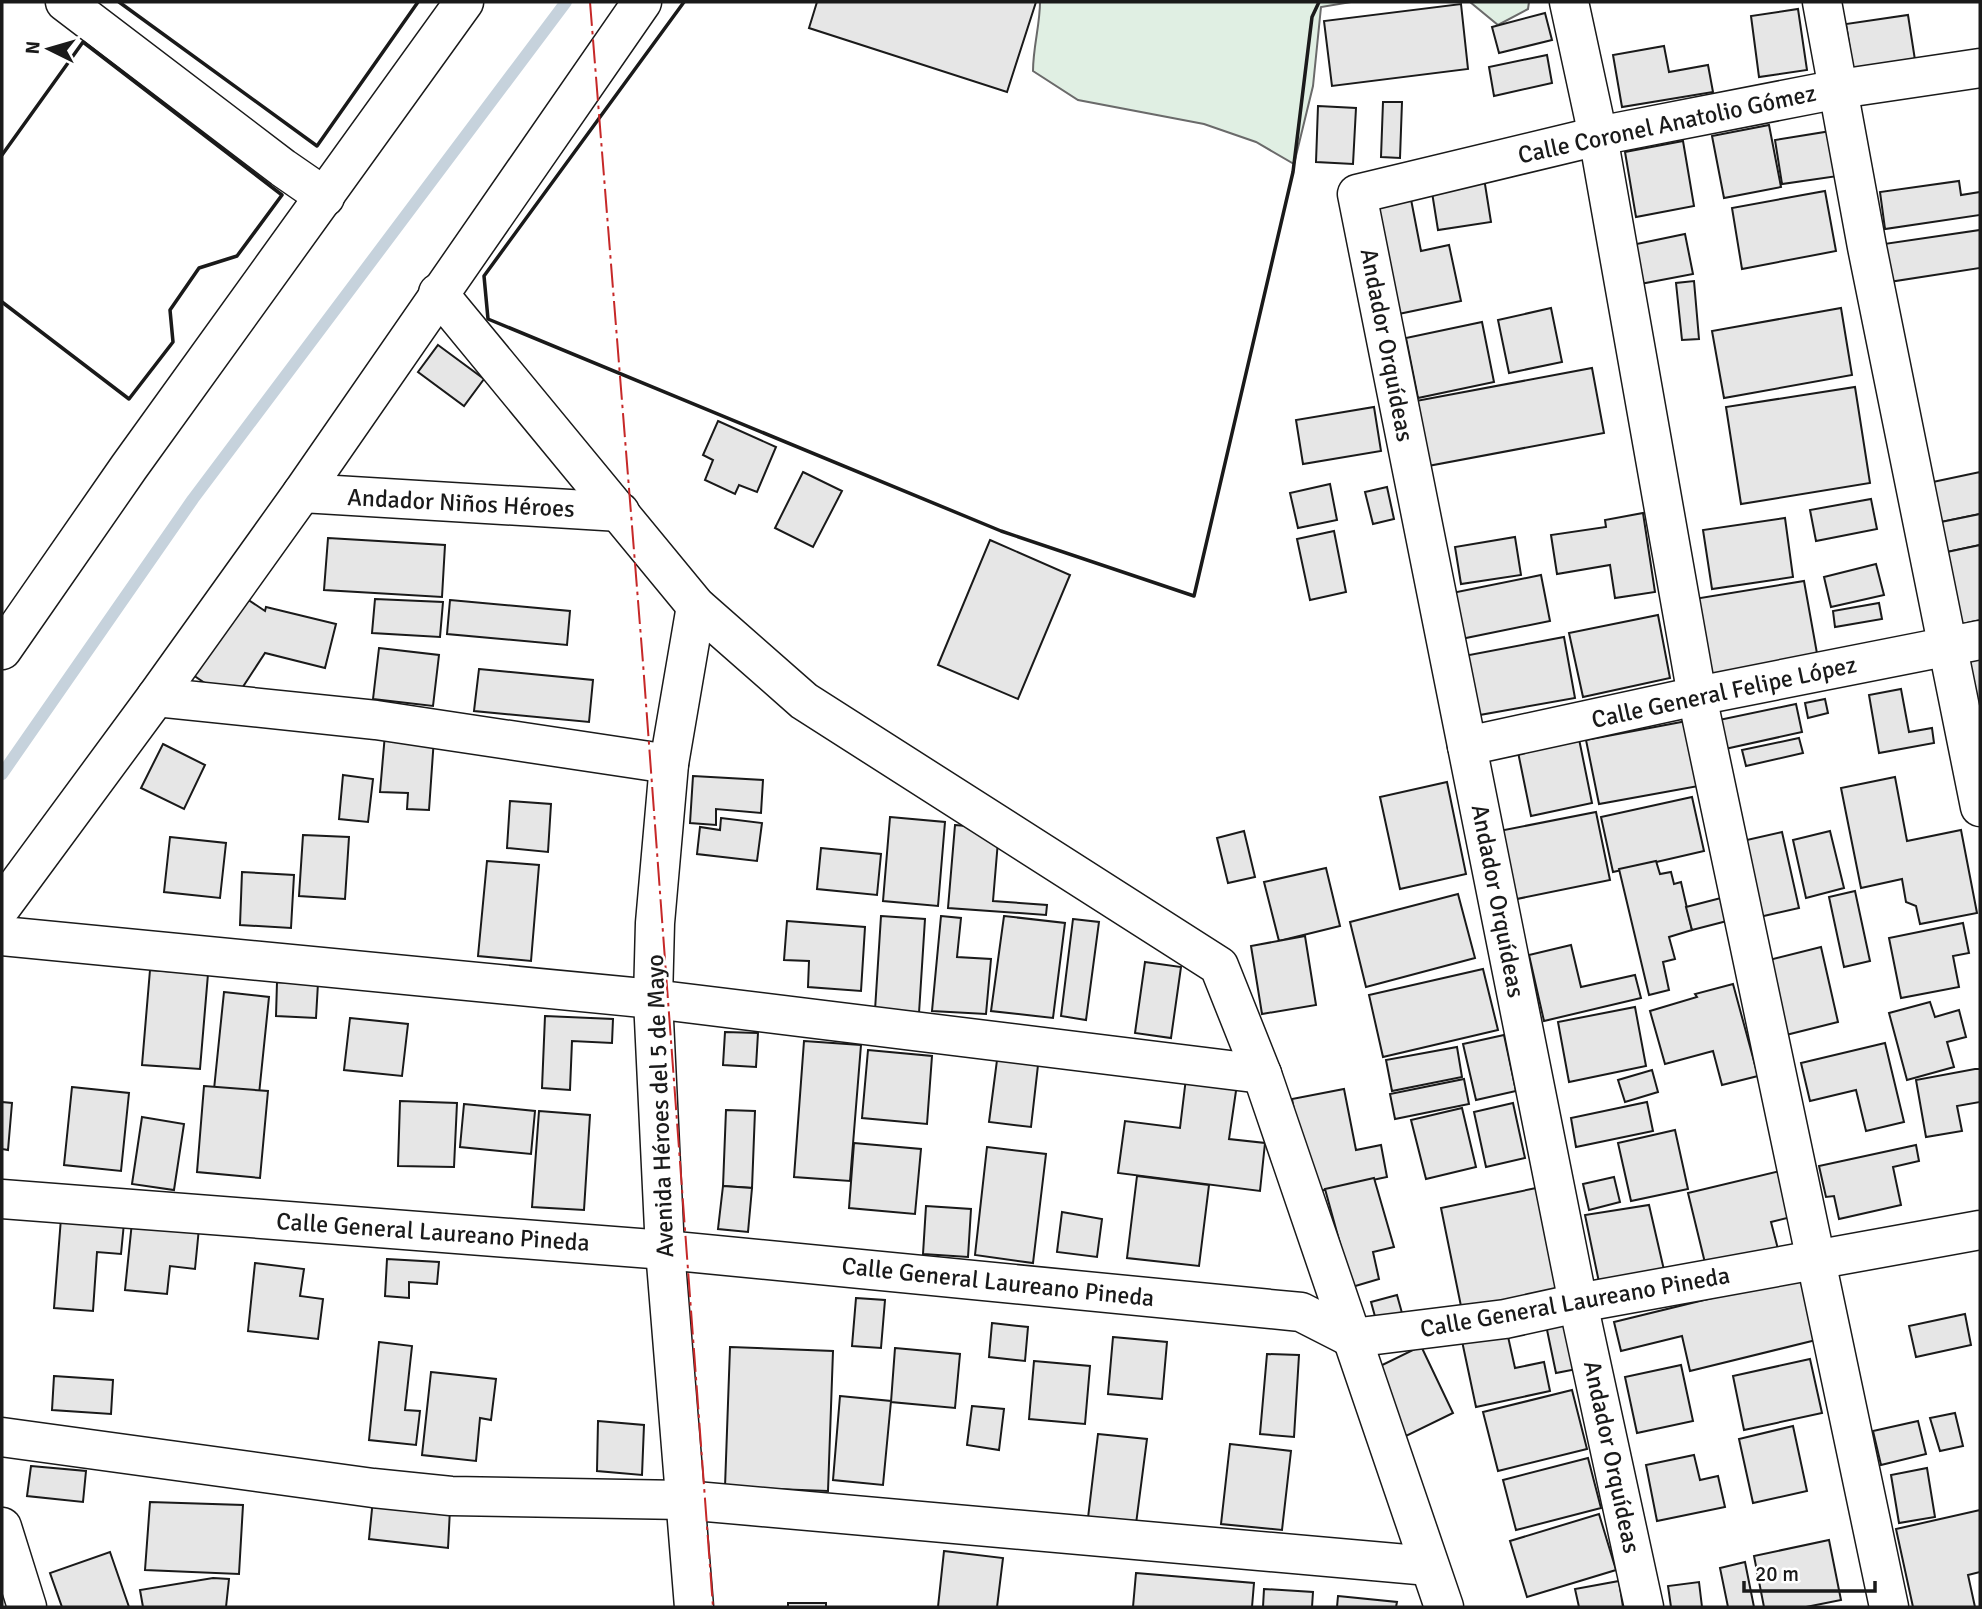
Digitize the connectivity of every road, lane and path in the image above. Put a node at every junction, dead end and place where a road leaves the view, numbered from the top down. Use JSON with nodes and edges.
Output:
{"nodes":[{"id":1,"x":65,"y":2,"type":"edge"},
{"id":2,"x":464,"y":2,"type":"edge"},
{"id":3,"x":642,"y":2,"type":"edge"},
{"id":4,"x":1569,"y":2,"type":"edge"},
{"id":5,"x":1822,"y":2,"type":"edge"},
{"id":6,"x":1980,"y":68,"type":"edge"},
{"id":7,"x":1839,"y":89,"type":"junction"},
{"id":8,"x":1598,"y":136,"type":"junction"},
{"id":9,"x":1357,"y":194,"type":"joint"},
{"id":10,"x":325,"y":197,"type":"junction"},
{"id":11,"x":438,"y":293,"type":"junction"},
{"id":12,"x":302,"y":493,"type":"junction"},
{"id":13,"x":620,"y":512,"type":"junction"},
{"id":14,"x":696,"y":606,"type":"junction"},
{"id":15,"x":1964,"y":643,"type":"edge"},
{"id":16,"x":2,"y":650,"type":"edge"},
{"id":17,"x":1697,"y":696,"type":"junction"},
{"id":18,"x":156,"y":697,"type":"junction"},
{"id":19,"x":1467,"y":746,"type":"junction"},
{"id":20,"x":669,"y":764,"type":"junction"},
{"id":21,"x":1980,"y":807,"type":"edge"},
{"id":22,"x":2,"y":906,"type":"edge"},
{"id":23,"x":2,"y":936,"type":"edge"},
{"id":24,"x":653,"y":999,"type":"junction"},
{"id":25,"x":1262,"y":1074,"type":"junction"},
{"id":26,"x":2,"y":1199,"type":"edge"},
{"id":27,"x":1980,"y":1230,"type":"edge"},
{"id":28,"x":665,"y":1250,"type":"junction"},
{"id":29,"x":1817,"y":1261,"type":"junction"},
{"id":30,"x":1578,"y":1303,"type":"junction"},
{"id":31,"x":1352,"y":1338,"type":"junction"},
{"id":32,"x":2,"y":1437,"type":"edge"},
{"id":33,"x":684,"y":1500,"type":"junction"},
{"id":34,"x":2,"y":1527,"type":"edge"},
{"id":35,"x":1429,"y":1566,"type":"junction"},
{"id":36,"x":27,"y":1607,"type":"edge"},
{"id":37,"x":694,"y":1607,"type":"edge"},
{"id":38,"x":1444,"y":1607,"type":"edge"},
{"id":39,"x":1644,"y":1607,"type":"edge"},
{"id":40,"x":1889,"y":1607,"type":"edge"}],
"edges":[{"from":1,"to":10,"type":"street"},
{"from":2,"to":10,"type":"street"},
{"from":3,"to":11,"type":"street"},
{"from":4,"to":8,"type":"street"},
{"from":5,"to":7,"type":"street"},
{"from":6,"to":7,"type":"street","name":"Calle Coronel Anatolio Gómez"},
{"from":7,"to":8,"type":"street","name":"Calle Coronel Anatolio Gómez"},
{"from":7,"to":15,"type":"street"},
{"from":8,"to":9,"type":"street","name":"Calle Coronel Anatolio Gómez"},
{"from":8,"to":17,"type":"street"},
{"from":9,"to":19,"type":"street","name":"Andador Orquídeas"},
{"from":10,"to":16,"type":"street"},
{"from":11,"to":12,"type":"street"},
{"from":11,"to":13,"type":"street"},
{"from":12,"to":13,"type":"street","name":"Andador Niños Héroes"},
{"from":12,"to":18,"type":"street"},
{"from":13,"to":14,"type":"street"},
{"from":14,"to":20,"type":"street","name":"Avenida Héroes del 5 de Mayo"},
{"from":14,"to":25,"type":"street"},
{"from":15,"to":17,"type":"street","name":"Calle General Felipe López"},
{"from":15,"to":21,"type":"street"},
{"from":17,"to":19,"type":"street","name":"Calle General Felipe López"},
{"from":17,"to":29,"type":"street"},
{"from":18,"to":20,"type":"street"},
{"from":18,"to":22,"type":"street"},
{"from":19,"to":30,"type":"street","name":"Andador Orquídeas"},
{"from":20,"to":24,"type":"street","name":"Avenida Héroes del 5 de Mayo"},
{"from":23,"to":24,"type":"street"},
{"from":24,"to":25,"type":"street"},
{"from":24,"to":28,"type":"street","name":"Avenida Héroes del 5 de Mayo"},
{"from":25,"to":31,"type":"street"},
{"from":26,"to":28,"type":"street","name":"Calle General Laureano Pineda"},
{"from":27,"to":29,"type":"street","name":"Calle General Laureano Pineda"},
{"from":28,"to":31,"type":"street","name":"Calle General Laureano Pineda"},
{"from":28,"to":33,"type":"street","name":"Avenida Héroes del 5 de Mayo"},
{"from":29,"to":30,"type":"street","name":"Calle General Laureano Pineda"},
{"from":29,"to":40,"type":"street"},
{"from":30,"to":31,"type":"street","name":"Calle General Laureano Pineda"},
{"from":30,"to":39,"type":"street","name":"Andador Orquídeas"},
{"from":31,"to":35,"type":"street"},
{"from":32,"to":33,"type":"street"},
{"from":33,"to":35,"type":"street"},
{"from":33,"to":37,"type":"street","name":"Avenida Héroes del 5 de Mayo"},
{"from":34,"to":36,"type":"street"},
{"from":35,"to":38,"type":"street"}]}
